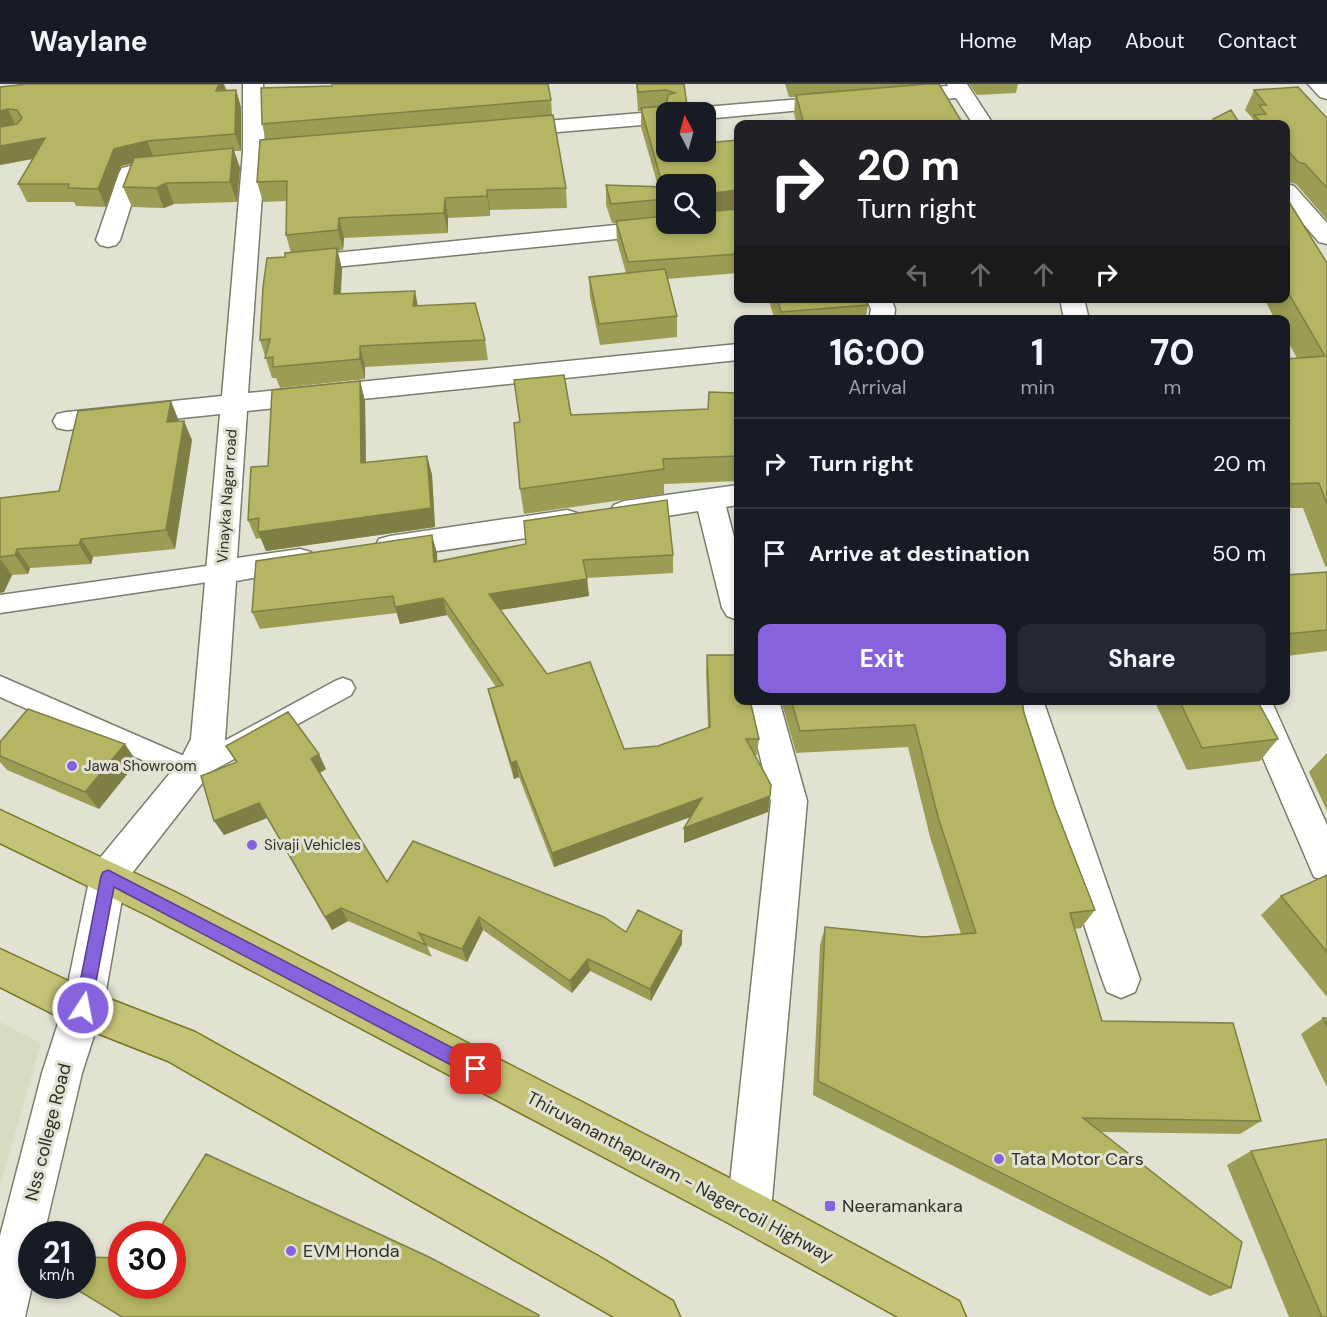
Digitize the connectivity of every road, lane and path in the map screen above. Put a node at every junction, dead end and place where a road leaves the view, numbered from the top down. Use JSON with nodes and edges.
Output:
{"nodes":[{"id":1,"x":253,"y":84,"type":"edge"},
{"id":2,"x":1318,"y":84,"type":"edge"},
{"id":3,"x":959,"y":87,"type":"edge"},
{"id":4,"x":1327,"y":93,"type":"edge"},
{"id":5,"x":880,"y":98,"type":"edge"},
{"id":6,"x":857,"y":100,"type":"edge"},
{"id":7,"x":716,"y":112,"type":"edge"},
{"id":8,"x":656,"y":118,"type":"edge"},
{"id":9,"x":980,"y":120,"type":"edge"},
{"id":10,"x":489,"y":132,"type":"edge"},
{"id":11,"x":176,"y":166,"type":"edge"},
{"id":12,"x":1290,"y":195,"type":"edge"},
{"id":13,"x":656,"y":228,"type":"edge"},
{"id":14,"x":1327,"y":237,"type":"edge"},
{"id":15,"x":108,"y":240,"type":"dead end"},
{"id":16,"x":245,"y":269,"type":"junction"},
{"id":17,"x":734,"y":352,"type":"edge"},
{"id":18,"x":234,"y":405,"type":"junction"},
{"id":19,"x":67,"y":421,"type":"dead end"},
{"id":20,"x":724,"y":497,"type":"edge"},
{"id":21,"x":360,"y":551,"type":"edge"},
{"id":22,"x":326,"y":556,"type":"edge"},
{"id":23,"x":221,"y":572,"type":"junction"},
{"id":24,"x":734,"y":576,"type":"edge"},
{"id":25,"x":0,"y":604,"type":"edge"},
{"id":26,"x":0,"y":686,"type":"edge"},
{"id":27,"x":343,"y":688,"type":"dead end"},
{"id":28,"x":763,"y":705,"type":"edge"},
{"id":29,"x":1028,"y":705,"type":"edge"},
{"id":30,"x":1256,"y":705,"type":"edge"},
{"id":31,"x":192,"y":771,"type":"junction"},
{"id":32,"x":0,"y":826,"type":"edge"},
{"id":33,"x":1327,"y":865,"type":"edge"},
{"id":34,"x":108,"y":876,"type":"junction"},
{"id":35,"x":0,"y":967,"type":"edge"},
{"id":36,"x":1121,"y":979,"type":"dead end"},
{"id":37,"x":83,"y":1008,"type":"junction"},
{"id":38,"x":749,"y":1211,"type":"junction"},
{"id":39,"x":2,"y":1317,"type":"edge"},
{"id":40,"x":657,"y":1317,"type":"edge"},
{"id":41,"x":943,"y":1317,"type":"edge"}],
"edges":[{"from":1,"to":16,"type":"street","name":"Vinayka Nagar road"},
{"from":2,"to":4,"type":"street"},
{"from":3,"to":5,"type":"street"},
{"from":3,"to":9,"type":"street"},
{"from":6,"to":7,"type":"street"},
{"from":8,"to":10,"type":"street"},
{"from":11,"to":15,"type":"street"},
{"from":12,"to":14,"type":"street"},
{"from":13,"to":16,"type":"street"},
{"from":16,"to":18,"type":"street","name":"Vinayka Nagar road"},
{"from":17,"to":18,"type":"street"},
{"from":18,"to":19,"type":"street"},
{"from":18,"to":23,"type":"street","name":"Vinayka Nagar road"},
{"from":20,"to":21,"type":"street"},
{"from":20,"to":24,"type":"street"},
{"from":22,"to":23,"type":"street"},
{"from":23,"to":25,"type":"lane"},
{"from":23,"to":31,"type":"street","name":"Vinayka Nagar road"},
{"from":26,"to":31,"type":"lane"},
{"from":27,"to":31,"type":"lane"},
{"from":28,"to":38,"type":"street"},
{"from":29,"to":36,"type":"street"},
{"from":30,"to":33,"type":"street"},
{"from":31,"to":34,"type":"street","name":"Vinayka Nagar road"},
{"from":32,"to":34,"type":"main road","name":"Thiruvananthapuram - Nagercoil Highway"},
{"from":34,"to":37,"type":"street","name":"Nss college Road"},
{"from":34,"to":38,"type":"main road","name":"Thiruvananthapuram - Nagercoil Highway"},
{"from":35,"to":37,"type":"main road"},
{"from":37,"to":39,"type":"street","name":"Nss college Road"},
{"from":37,"to":40,"type":"main road"},
{"from":38,"to":41,"type":"main road","name":"Thiruvananthapuram - Nagercoil Highway"}]}
